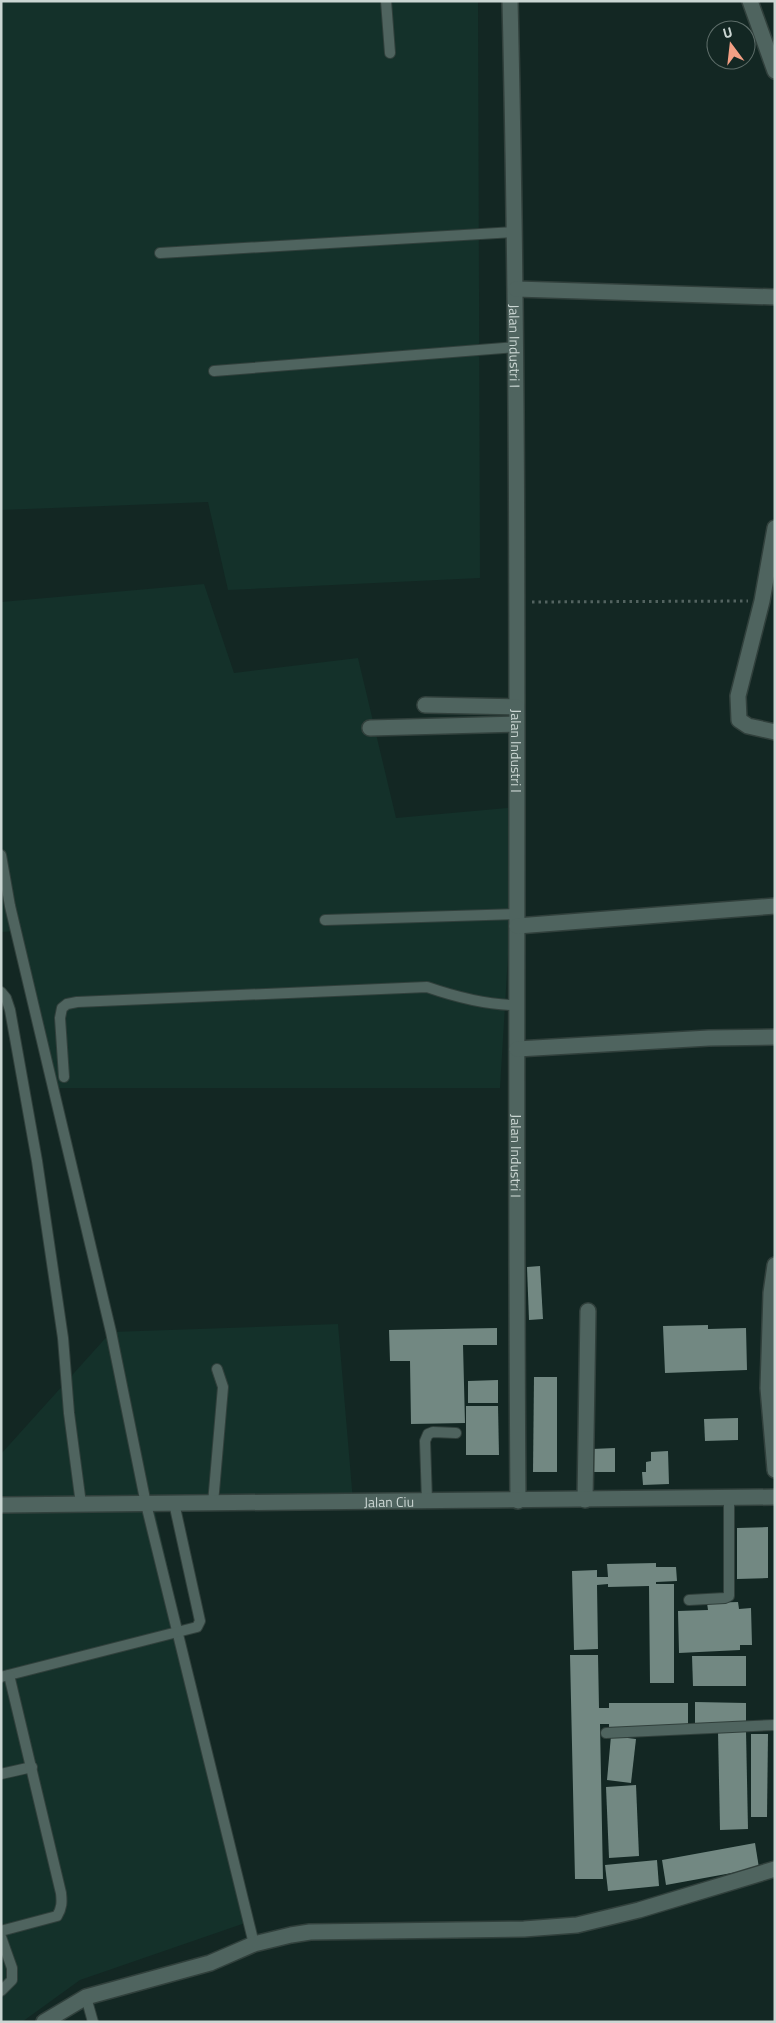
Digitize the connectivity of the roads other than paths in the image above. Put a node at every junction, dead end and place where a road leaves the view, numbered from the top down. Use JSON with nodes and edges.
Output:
{"nodes":[{"id":1,"x":386,"y":1,"type":"edge"},
{"id":2,"x":510,"y":1,"type":"edge"},
{"id":3,"x":750,"y":1,"type":"edge"},
{"id":4,"x":771,"y":47,"type":"edge"},
{"id":5,"x":390,"y":53,"type":"dead end"},
{"id":6,"x":775,"y":71,"type":"edge"},
{"id":7,"x":516,"y":232,"type":"junction"},
{"id":8,"x":160,"y":253,"type":"dead end"},
{"id":9,"x":516,"y":289,"type":"junction"},
{"id":10,"x":775,"y":297,"type":"edge"},
{"id":11,"x":516,"y":347,"type":"junction"},
{"id":12,"x":214,"y":371,"type":"dead end"},
{"id":13,"x":775,"y":528,"type":"edge"},
{"id":14,"x":425,"y":706,"type":"dead end"},
{"id":15,"x":516,"y":706,"type":"junction"},
{"id":16,"x":516,"y":724,"type":"junction"},
{"id":17,"x":370,"y":728,"type":"dead end"},
{"id":18,"x":775,"y":732,"type":"edge"},
{"id":19,"x":1,"y":855,"type":"edge"},
{"id":20,"x":775,"y":906,"type":"edge"},
{"id":21,"x":6,"y":907,"type":"edge"},
{"id":22,"x":325,"y":920,"type":"dead end"},
{"id":23,"x":517,"y":920,"type":"junction"},
{"id":24,"x":1,"y":992,"type":"edge"},
{"id":25,"x":516,"y":1005,"type":"junction"},
{"id":26,"x":775,"y":1037,"type":"edge"},
{"id":27,"x":517,"y":1049,"type":"junction"},
{"id":28,"x":64,"y":1077,"type":"dead end"},
{"id":29,"x":775,"y":1265,"type":"edge"},
{"id":30,"x":588,"y":1311,"type":"dead end"},
{"id":31,"x":217,"y":1369,"type":"dead end"},
{"id":32,"x":771,"y":1389,"type":"edge"},
{"id":33,"x":456,"y":1433,"type":"dead end"},
{"id":34,"x":775,"y":1470,"type":"edge"},
{"id":35,"x":775,"y":1497,"type":"edge"},
{"id":36,"x":729,"y":1498,"type":"junction"},
{"id":37,"x":585,"y":1500,"type":"junction"},
{"id":38,"x":427,"y":1501,"type":"junction"},
{"id":39,"x":518,"y":1501,"type":"junction"},
{"id":40,"x":174,"y":1503,"type":"junction"},
{"id":41,"x":213,"y":1503,"type":"junction"},
{"id":42,"x":81,"y":1504,"type":"junction"},
{"id":43,"x":146,"y":1504,"type":"junction"},
{"id":44,"x":1,"y":1505,"type":"edge"},
{"id":45,"x":689,"y":1600,"type":"dead end"},
{"id":46,"x":177,"y":1632,"type":"junction"},
{"id":47,"x":5,"y":1676,"type":"edge"},
{"id":48,"x":775,"y":1724,"type":"edge"},
{"id":49,"x":606,"y":1733,"type":"dead end"},
{"id":50,"x":32,"y":1767,"type":"junction"},
{"id":51,"x":1,"y":1774,"type":"edge"},
{"id":52,"x":775,"y":1869,"type":"edge"},
{"id":53,"x":1,"y":1932,"type":"edge"},
{"id":54,"x":1,"y":1937,"type":"edge"},
{"id":55,"x":254,"y":1944,"type":"junction"},
{"id":56,"x":1,"y":1991,"type":"edge"},
{"id":57,"x":86,"y":1997,"type":"junction"},
{"id":58,"x":44,"y":2022,"type":"edge"},
{"id":59,"x":93,"y":2022,"type":"edge"}],
"edges":[{"from":1,"to":5,"type":"lane"},
{"from":2,"to":7,"type":"street","name":"Jalan Industri I"},
{"from":3,"to":4,"type":"street"},
{"from":4,"to":6,"type":"street"},
{"from":7,"to":8,"type":"lane"},
{"from":7,"to":9,"type":"street","name":"Jalan Industri I"},
{"from":9,"to":10,"type":"street"},
{"from":9,"to":11,"type":"street","name":"Jalan Industri I"},
{"from":11,"to":12,"type":"lane"},
{"from":11,"to":15,"type":"street","name":"Jalan Industri I"},
{"from":13,"to":18,"type":"street"},
{"from":14,"to":15,"type":"street"},
{"from":15,"to":16,"type":"street","name":"Jalan Industri I"},
{"from":16,"to":17,"type":"street"},
{"from":16,"to":23,"type":"street","name":"Jalan Industri I"},
{"from":19,"to":21,"type":"lane"},
{"from":20,"to":23,"type":"street"},
{"from":21,"to":43,"type":"lane"},
{"from":22,"to":23,"type":"lane"},
{"from":23,"to":25,"type":"street","name":"Jalan Industri I"},
{"from":24,"to":42,"type":"lane"},
{"from":25,"to":27,"type":"street","name":"Jalan Industri I"},
{"from":25,"to":28,"type":"lane"},
{"from":26,"to":27,"type":"street"},
{"from":27,"to":39,"type":"street","name":"Jalan Industri I"},
{"from":29,"to":32,"type":"street"},
{"from":30,"to":37,"type":"street"},
{"from":31,"to":41,"type":"lane"},
{"from":32,"to":34,"type":"street"},
{"from":33,"to":38,"type":"lane"},
{"from":35,"to":36,"type":"street","name":"Jalan Ciu"},
{"from":36,"to":37,"type":"street","name":"Jalan Ciu"},
{"from":36,"to":45,"type":"lane"},
{"from":37,"to":39,"type":"street","name":"Jalan Ciu"},
{"from":38,"to":39,"type":"street","name":"Jalan Ciu"},
{"from":38,"to":41,"type":"street","name":"Jalan Ciu"},
{"from":40,"to":41,"type":"street","name":"Jalan Ciu"},
{"from":40,"to":43,"type":"street","name":"Jalan Ciu"},
{"from":40,"to":46,"type":"lane"},
{"from":42,"to":43,"type":"street","name":"Jalan Ciu"},
{"from":42,"to":44,"type":"street","name":"Jalan Ciu"},
{"from":43,"to":46,"type":"lane"},
{"from":46,"to":47,"type":"lane"},
{"from":46,"to":55,"type":"lane"},
{"from":47,"to":50,"type":"lane"},
{"from":48,"to":49,"type":"lane"},
{"from":50,"to":51,"type":"lane"},
{"from":50,"to":53,"type":"lane"},
{"from":52,"to":55,"type":"street"},
{"from":54,"to":56,"type":"lane"},
{"from":55,"to":57,"type":"street"},
{"from":57,"to":58,"type":"street"},
{"from":57,"to":59,"type":"lane"}]}
